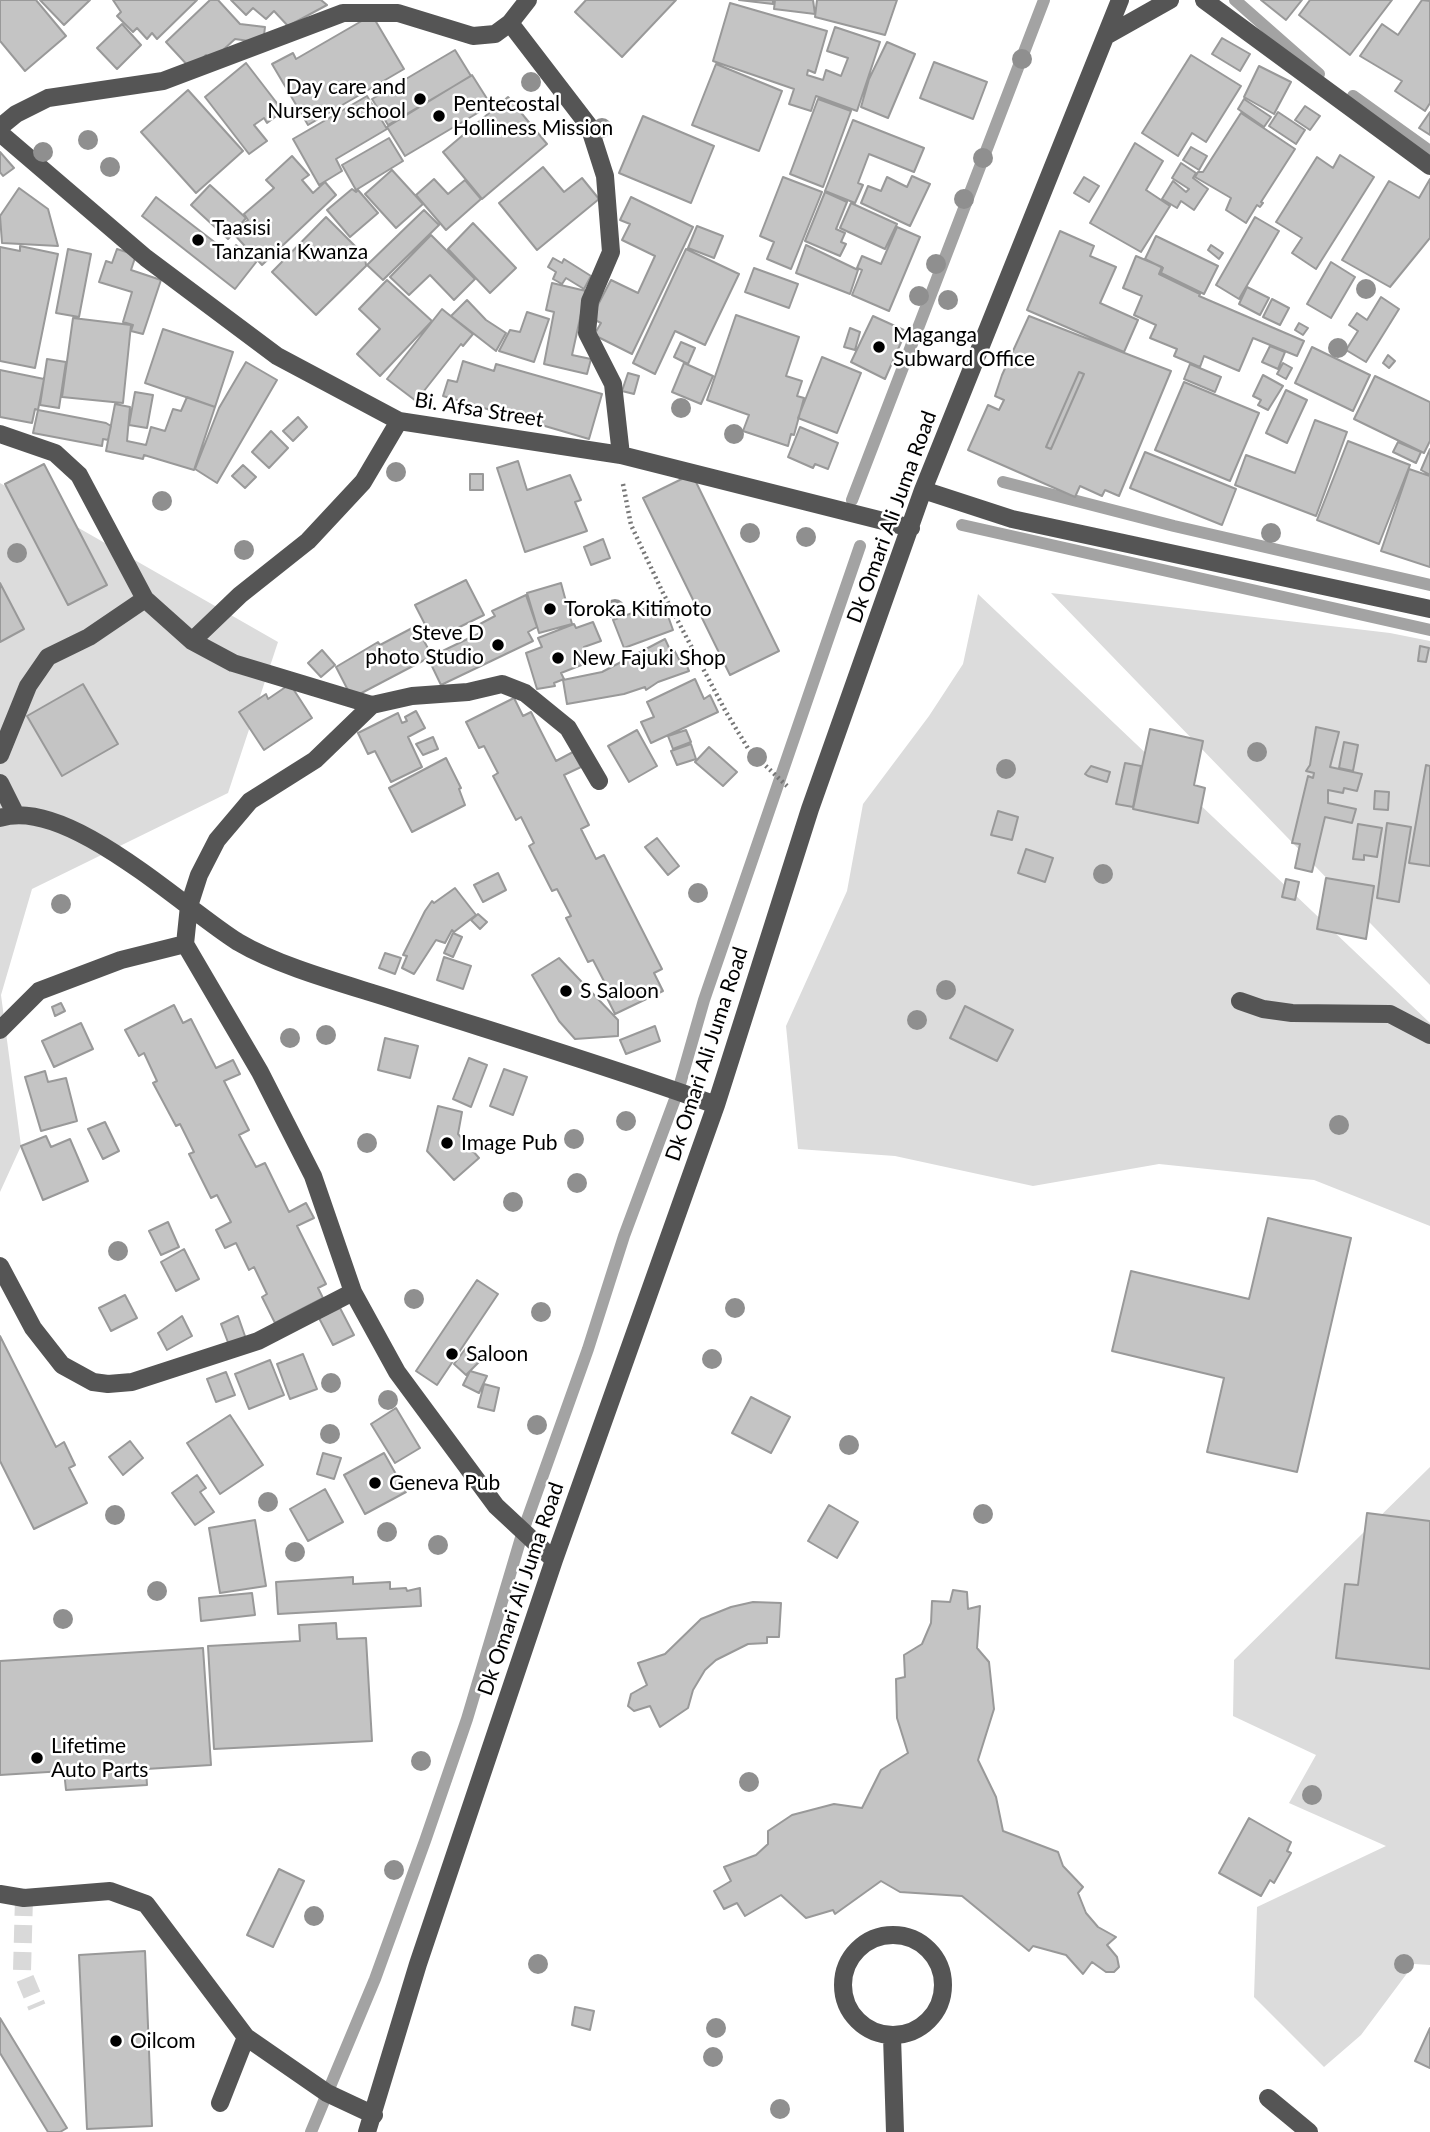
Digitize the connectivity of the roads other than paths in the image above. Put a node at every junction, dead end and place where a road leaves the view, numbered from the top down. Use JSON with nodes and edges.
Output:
{"nodes":[{"id":1,"x":528,"y":0,"type":"edge"},
{"id":2,"x":1119,"y":0,"type":"edge"},
{"id":3,"x":1170,"y":0,"type":"edge"},
{"id":4,"x":1204,"y":0,"type":"edge"},
{"id":5,"x":510,"y":23,"type":"junction"},
{"id":6,"x":1106,"y":36,"type":"junction"},
{"id":7,"x":0,"y":127,"type":"edge"},
{"id":8,"x":0,"y":133,"type":"edge"},
{"id":9,"x":1430,"y":166,"type":"edge"},
{"id":10,"x":399,"y":421,"type":"junction"},
{"id":11,"x":0,"y":434,"type":"edge"},
{"id":12,"x":621,"y":455,"type":"junction"},
{"id":13,"x":923,"y":490,"type":"junction"},
{"id":14,"x":911,"y":528,"type":"junction"},
{"id":15,"x":145,"y":599,"type":"junction"},
{"id":16,"x":1430,"y":609,"type":"edge"},
{"id":17,"x":192,"y":641,"type":"junction"},
{"id":18,"x":372,"y":705,"type":"junction"},
{"id":19,"x":0,"y":755,"type":"edge"},
{"id":20,"x":600,"y":781,"type":"dead end"},
{"id":21,"x":0,"y":783,"type":"edge"},
{"id":22,"x":8,"y":816,"type":"edge"},
{"id":23,"x":189,"y":906,"type":"junction"},
{"id":24,"x":185,"y":944,"type":"junction"},
{"id":25,"x":1240,"y":1001,"type":"dead end"},
{"id":26,"x":0,"y":1030,"type":"edge"},
{"id":27,"x":1430,"y":1034,"type":"edge"},
{"id":28,"x":716,"y":1105,"type":"junction"},
{"id":29,"x":0,"y":1266,"type":"edge"},
{"id":30,"x":353,"y":1292,"type":"junction"},
{"id":31,"x":554,"y":1560,"type":"junction"},
{"id":32,"x":0,"y":1894,"type":"edge"},
{"id":33,"x":892,"y":2036,"type":"junction"},
{"id":34,"x":246,"y":2037,"type":"junction"},
{"id":35,"x":1268,"y":2098,"type":"dead end"},
{"id":36,"x":220,"y":2103,"type":"dead end"},
{"id":37,"x":374,"y":2115,"type":"junction"},
{"id":38,"x":367,"y":2132,"type":"edge"},
{"id":39,"x":895,"y":2132,"type":"edge"},
{"id":40,"x":1308,"y":2132,"type":"edge"}],
"edges":[{"from":1,"to":5,"type":"street"},
{"from":2,"to":6,"type":"street","name":"Dk Omari Ali Juma Road"},
{"from":3,"to":6,"type":"street"},
{"from":4,"to":9,"type":"street"},
{"from":5,"to":7,"type":"street"},
{"from":5,"to":12,"type":"street"},
{"from":6,"to":13,"type":"street","name":"Dk Omari Ali Juma Road"},
{"from":8,"to":10,"type":"street","name":"Bi. Afsa Street"},
{"from":10,"to":12,"type":"street","name":"Bi. Afsa Street"},
{"from":10,"to":17,"type":"street"},
{"from":11,"to":15,"type":"street"},
{"from":12,"to":14,"type":"street","name":"Bi. Afsa Street"},
{"from":13,"to":14,"type":"street","name":"Dk Omari Ali Juma Road"},
{"from":13,"to":16,"type":"street"},
{"from":14,"to":28,"type":"street","name":"Dk Omari Ali Juma Road"},
{"from":15,"to":17,"type":"street"},
{"from":15,"to":19,"type":"street"},
{"from":17,"to":18,"type":"street"},
{"from":18,"to":20,"type":"street"},
{"from":18,"to":23,"type":"street"},
{"from":21,"to":22,"type":"street"},
{"from":22,"to":23,"type":"street"},
{"from":23,"to":24,"type":"street"},
{"from":23,"to":28,"type":"street"},
{"from":24,"to":26,"type":"street"},
{"from":24,"to":30,"type":"street"},
{"from":25,"to":27,"type":"street"},
{"from":28,"to":31,"type":"street","name":"Dk Omari Ali Juma Road"},
{"from":29,"to":30,"type":"street"},
{"from":30,"to":31,"type":"street"},
{"from":31,"to":37,"type":"street","name":"Dk Omari Ali Juma Road"},
{"from":32,"to":34,"type":"street"},
{"from":33,"to":33,"type":"street"},
{"from":33,"to":39,"type":"street"},
{"from":34,"to":36,"type":"street"},
{"from":34,"to":37,"type":"street"},
{"from":35,"to":40,"type":"street"},
{"from":37,"to":38,"type":"street","name":"Dk Omari Ali Juma Road"}]}
